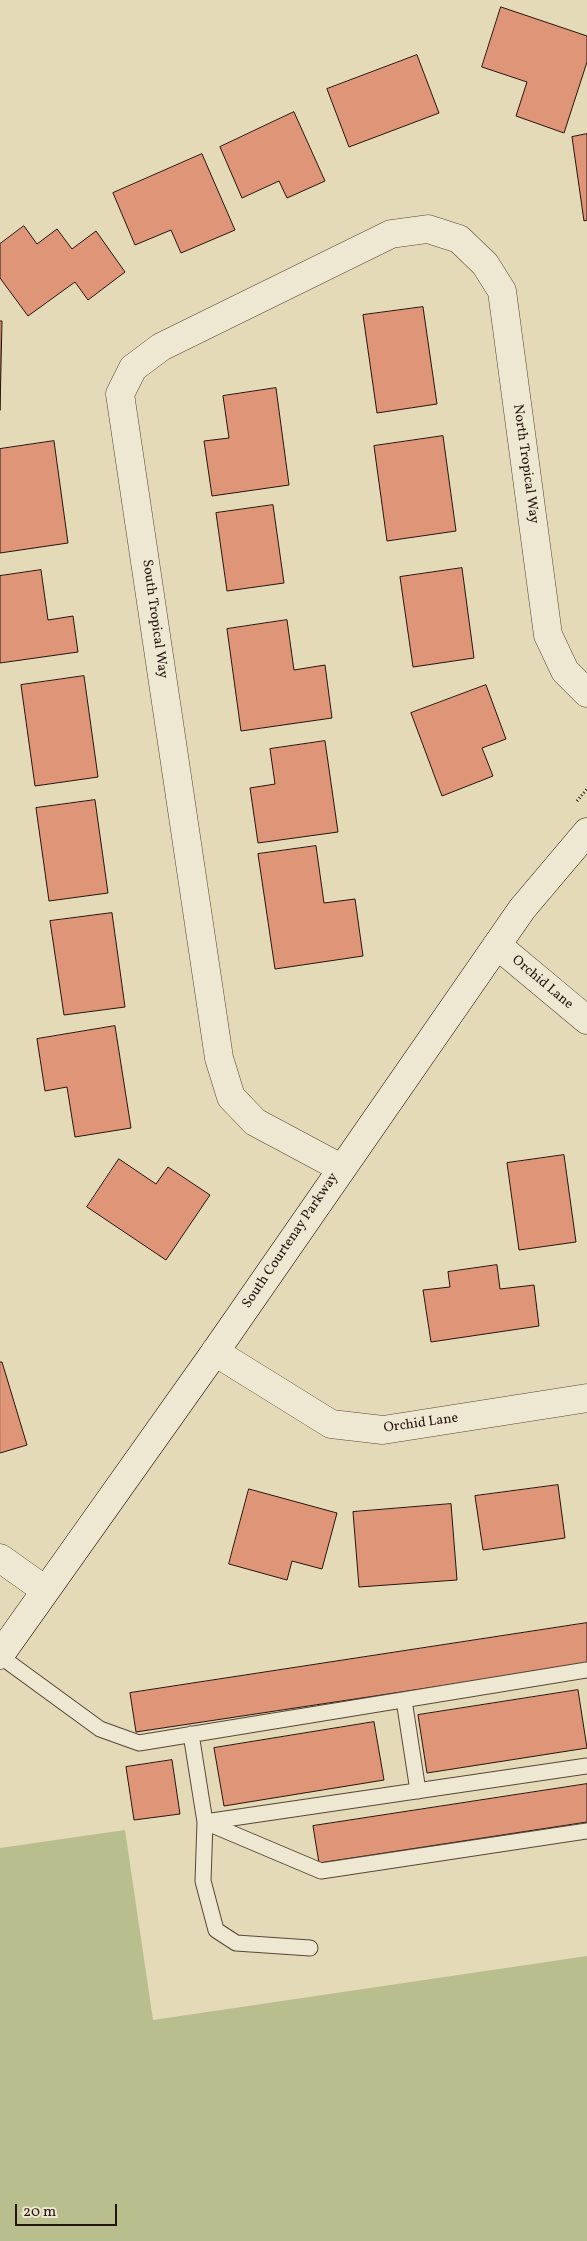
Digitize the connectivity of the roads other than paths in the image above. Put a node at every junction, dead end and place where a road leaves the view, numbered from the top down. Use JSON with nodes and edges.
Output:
{"nodes":[{"id":1,"x":458,"y":239,"type":"joint"},
{"id":2,"x":587,"y":693,"type":"edge"},
{"id":3,"x":587,"y":832,"type":"edge"},
{"id":4,"x":497,"y":945,"type":"junction"},
{"id":5,"x":587,"y":1020,"type":"edge"},
{"id":6,"x":341,"y":1168,"type":"junction"},
{"id":7,"x":215,"y":1352,"type":"junction"},
{"id":8,"x":587,"y":1398,"type":"edge"},
{"id":9,"x":0,"y":1558,"type":"edge"},
{"id":10,"x":45,"y":1590,"type":"junction"},
{"id":11,"x":0,"y":1656,"type":"edge"},
{"id":12,"x":587,"y":1670,"type":"edge"},
{"id":13,"x":404,"y":1700,"type":"junction"},
{"id":14,"x":191,"y":1734,"type":"junction"},
{"id":15,"x":587,"y":1766,"type":"edge"},
{"id":16,"x":418,"y":1791,"type":"junction"},
{"id":17,"x":205,"y":1822,"type":"junction"},
{"id":18,"x":587,"y":1831,"type":"edge"},
{"id":19,"x":310,"y":1948,"type":"dead end"}],
"edges":[{"from":1,"to":2,"type":"street","name":"North Tropical Way"},
{"from":1,"to":6,"type":"street","name":"South Tropical Way"},
{"from":3,"to":4,"type":"street","name":"South Courtenay Parkway"},
{"from":4,"to":5,"type":"street","name":"Orchid Lane"},
{"from":4,"to":6,"type":"street","name":"South Courtenay Parkway"},
{"from":6,"to":7,"type":"street","name":"South Courtenay Parkway"},
{"from":7,"to":8,"type":"street","name":"Orchid Lane"},
{"from":7,"to":10,"type":"street","name":"South Courtenay Parkway"},
{"from":9,"to":10,"type":"street"},
{"from":10,"to":11,"type":"street","name":"South Courtenay Parkway"},
{"from":11,"to":14,"type":"lane"},
{"from":12,"to":13,"type":"lane"},
{"from":13,"to":14,"type":"lane"},
{"from":13,"to":16,"type":"lane"},
{"from":14,"to":17,"type":"lane"},
{"from":15,"to":16,"type":"lane"},
{"from":16,"to":17,"type":"lane"},
{"from":17,"to":18,"type":"lane"},
{"from":17,"to":19,"type":"lane"}]}
